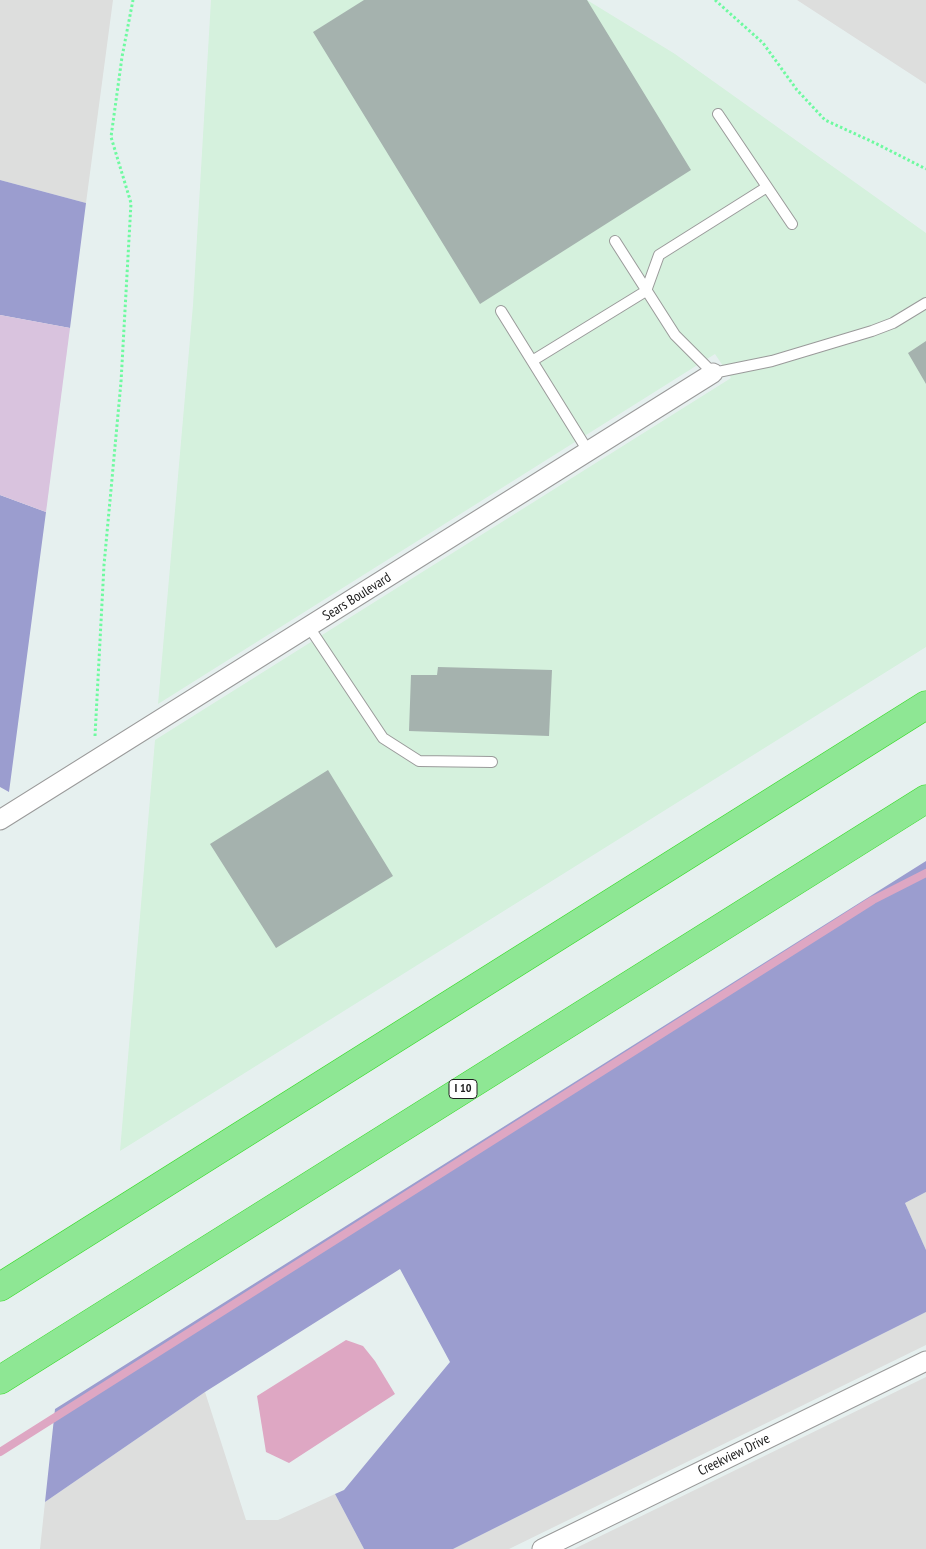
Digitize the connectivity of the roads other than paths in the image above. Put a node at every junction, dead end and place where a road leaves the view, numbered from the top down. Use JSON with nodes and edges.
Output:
{"nodes":[{"id":1,"x":718,"y":114,"type":"dead end"},
{"id":2,"x":767,"y":187,"type":"junction"},
{"id":3,"x":792,"y":224,"type":"dead end"},
{"id":4,"x":615,"y":241,"type":"dead end"},
{"id":5,"x":646,"y":291,"type":"junction"},
{"id":6,"x":926,"y":303,"type":"edge"},
{"id":7,"x":501,"y":311,"type":"dead end"},
{"id":8,"x":532,"y":361,"type":"junction"},
{"id":9,"x":713,"y":373,"type":"junction"},
{"id":10,"x":588,"y":451,"type":"junction"},
{"id":11,"x":309,"y":627,"type":"junction"},
{"id":12,"x":926,"y":705,"type":"edge"},
{"id":13,"x":492,"y":762,"type":"dead end"},
{"id":14,"x":926,"y":799,"type":"edge"},
{"id":15,"x":0,"y":820,"type":"edge"},
{"id":16,"x":0,"y":1287,"type":"edge"},
{"id":17,"x":926,"y":1361,"type":"edge"},
{"id":18,"x":0,"y":1380,"type":"edge"},
{"id":19,"x":542,"y":1549,"type":"edge"}],
"edges":[{"from":1,"to":2,"type":"lane"},
{"from":2,"to":3,"type":"lane"},
{"from":2,"to":5,"type":"lane"},
{"from":4,"to":5,"type":"lane"},
{"from":5,"to":8,"type":"lane"},
{"from":5,"to":9,"type":"lane"},
{"from":6,"to":9,"type":"lane"},
{"from":7,"to":8,"type":"lane"},
{"from":8,"to":10,"type":"lane"},
{"from":9,"to":10,"type":"street","name":"Sears Boulevard"},
{"from":10,"to":11,"type":"street","name":"Sears Boulevard"},
{"from":11,"to":13,"type":"lane"},
{"from":11,"to":15,"type":"street","name":"Sears Boulevard"},
{"from":12,"to":16,"type":"highway"},
{"from":14,"to":18,"type":"highway","number":"I 10"},
{"from":17,"to":19,"type":"street","name":"Creekview Drive"}]}
